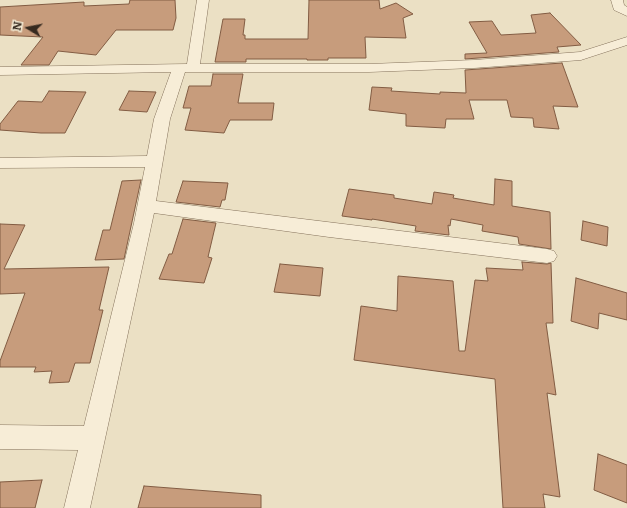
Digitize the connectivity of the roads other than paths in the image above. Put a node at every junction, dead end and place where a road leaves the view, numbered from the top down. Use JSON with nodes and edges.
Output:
{"nodes":[{"id":1,"x":203,"y":0,"type":"edge"},
{"id":2,"x":617,"y":0,"type":"edge"},
{"id":3,"x":627,"y":12,"type":"edge"},
{"id":4,"x":627,"y":41,"type":"edge"},
{"id":5,"x":186,"y":69,"type":"junction"},
{"id":6,"x":0,"y":71,"type":"edge"},
{"id":7,"x":155,"y":161,"type":"junction"},
{"id":8,"x":0,"y":162,"type":"edge"},
{"id":9,"x":146,"y":206,"type":"junction"},
{"id":10,"x":547,"y":256,"type":"dead end"},
{"id":11,"x":0,"y":437,"type":"edge"},
{"id":12,"x":93,"y":438,"type":"junction"},
{"id":13,"x":77,"y":508,"type":"edge"}],
"edges":[{"from":1,"to":5,"type":"street"},
{"from":2,"to":3,"type":"street"},
{"from":4,"to":5,"type":"street"},
{"from":5,"to":6,"type":"street"},
{"from":5,"to":7,"type":"street"},
{"from":7,"to":8,"type":"street"},
{"from":7,"to":9,"type":"street"},
{"from":9,"to":10,"type":"street"},
{"from":9,"to":12,"type":"street"},
{"from":11,"to":12,"type":"street"},
{"from":12,"to":13,"type":"street"}]}
